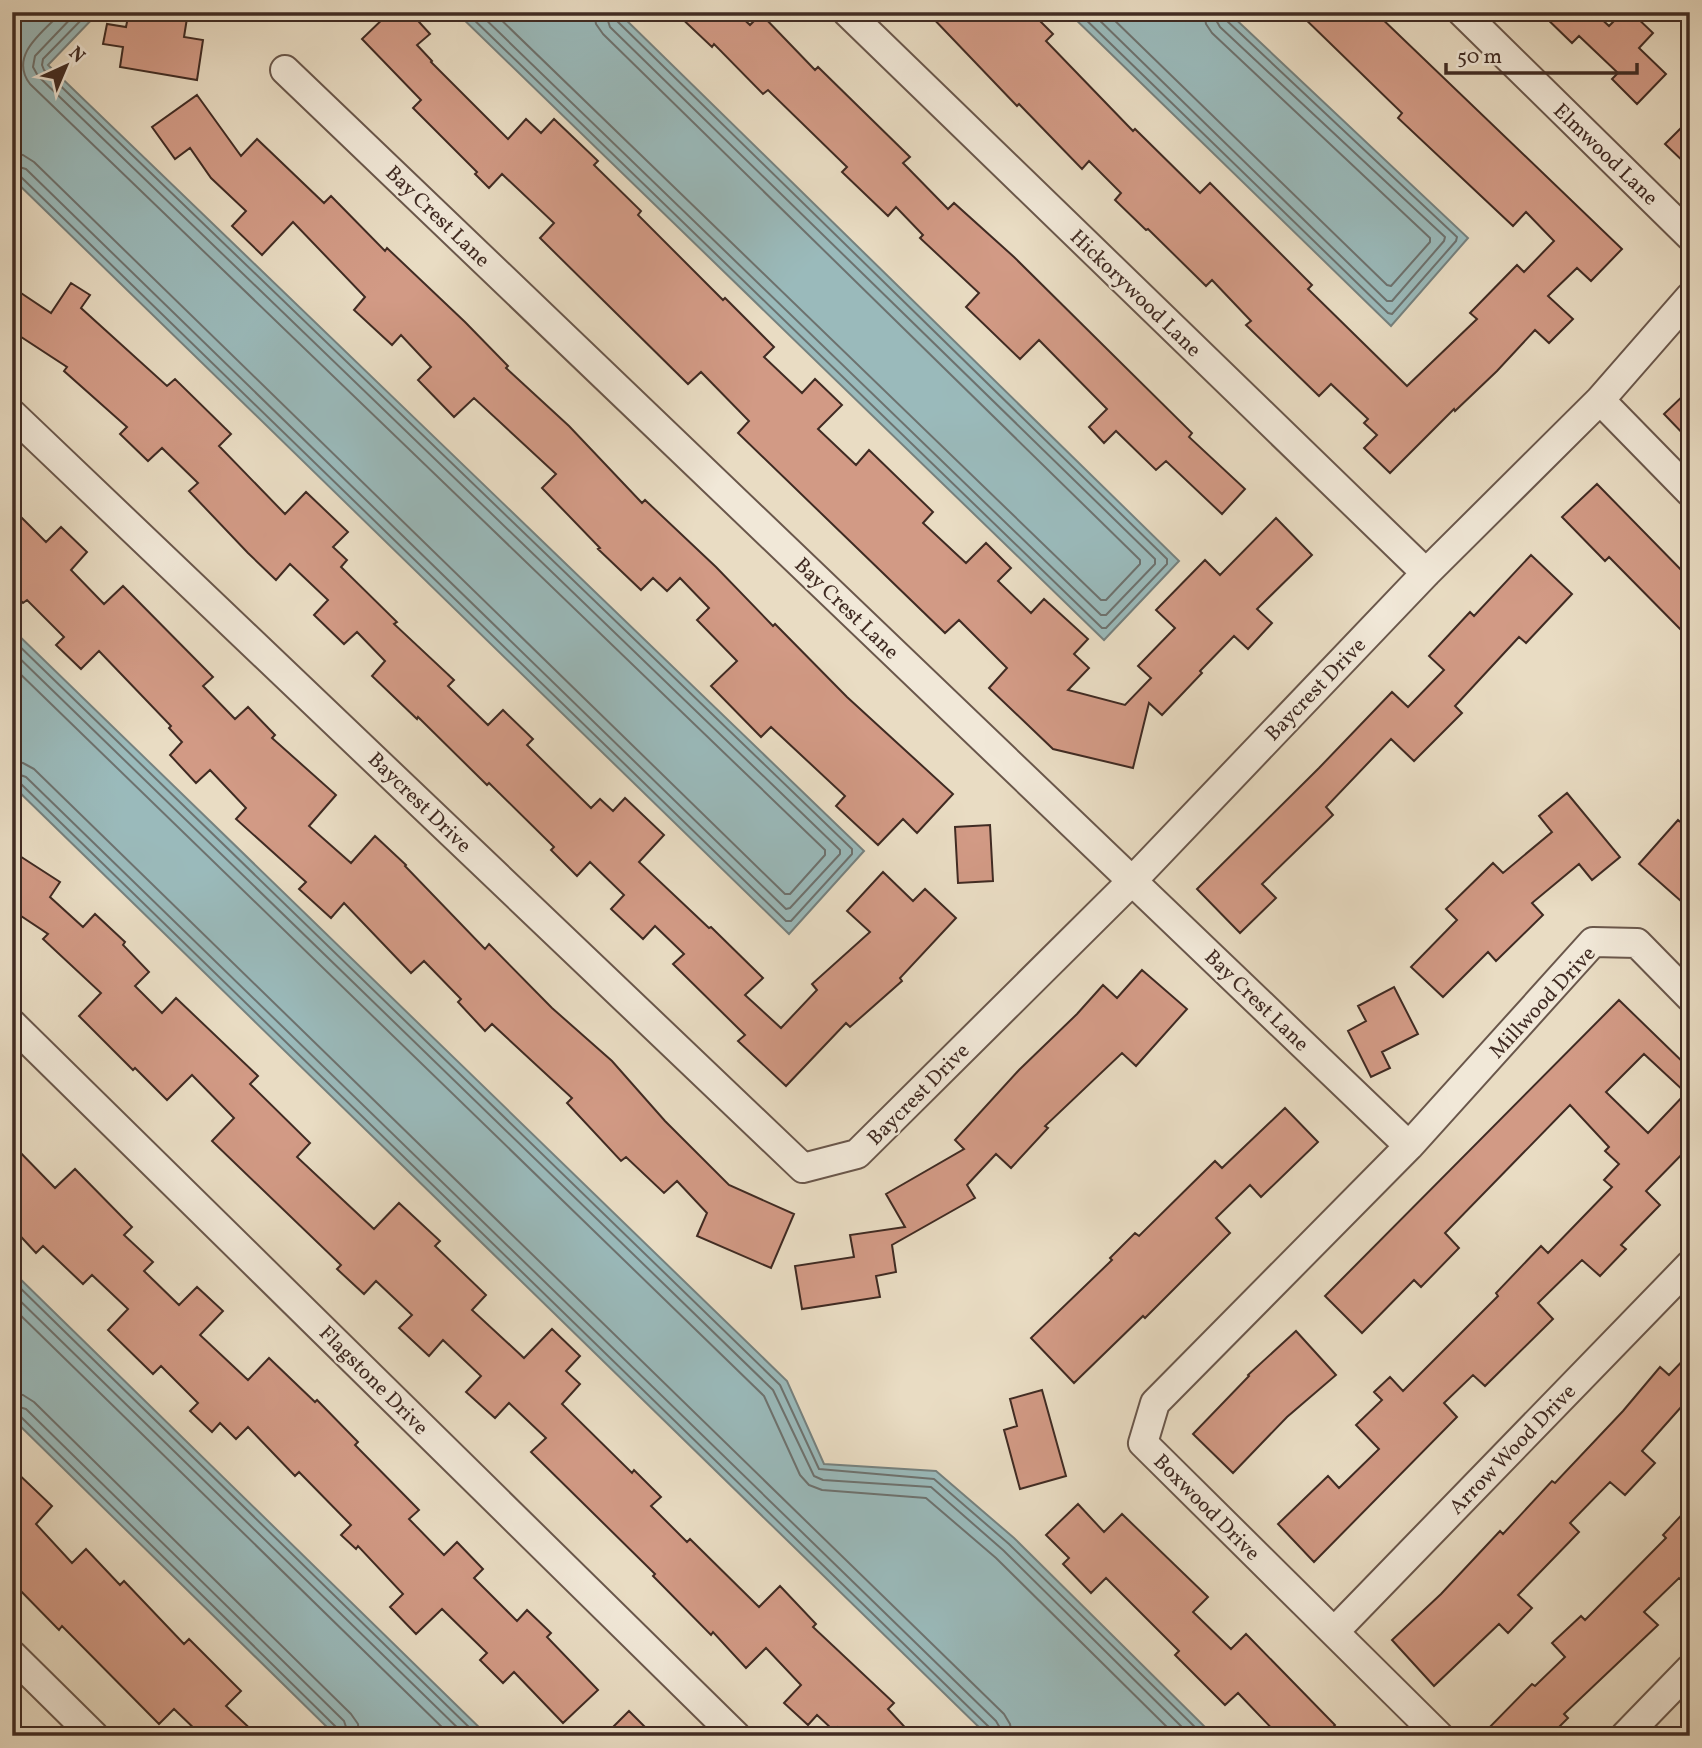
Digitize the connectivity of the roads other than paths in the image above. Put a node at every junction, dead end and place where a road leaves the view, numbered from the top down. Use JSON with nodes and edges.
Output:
{"nodes":[{"id":1,"x":847,"y":12,"type":"edge"},
{"id":2,"x":1462,"y":12,"type":"edge"},
{"id":3,"x":285,"y":70,"type":"dead end"},
{"id":4,"x":1690,"y":236,"type":"edge"},
{"id":5,"x":1690,"y":298,"type":"edge"},
{"id":6,"x":1600,"y":400,"type":"junction"},
{"id":7,"x":12,"y":414,"type":"edge"},
{"id":8,"x":1690,"y":492,"type":"edge"},
{"id":9,"x":1426,"y":573,"type":"junction"},
{"id":10,"x":1132,"y":881,"type":"junction"},
{"id":11,"x":1690,"y":997,"type":"edge"},
{"id":12,"x":12,"y":1024,"type":"edge"},
{"id":13,"x":1409,"y":1146,"type":"junction"},
{"id":14,"x":1690,"y":1265,"type":"edge"},
{"id":15,"x":1334,"y":1632,"type":"junction"},
{"id":16,"x":12,"y":1655,"type":"edge"},
{"id":17,"x":1690,"y":1669,"type":"edge"},
{"id":18,"x":94,"y":1736,"type":"edge"},
{"id":19,"x":736,"y":1736,"type":"edge"},
{"id":20,"x":1439,"y":1736,"type":"edge"},
{"id":21,"x":1625,"y":1736,"type":"edge"}],
"edges":[{"from":1,"to":9,"type":"street","name":"Hickorywood Lane"},
{"from":2,"to":4,"type":"street","name":"Elmwood Lane"},
{"from":3,"to":10,"type":"street","name":"Bay Crest Lane"},
{"from":5,"to":6,"type":"street","name":"Baycrest Drive"},
{"from":6,"to":8,"type":"street"},
{"from":6,"to":9,"type":"street","name":"Baycrest Drive"},
{"from":7,"to":10,"type":"street","name":"Baycrest Drive"},
{"from":9,"to":10,"type":"street","name":"Baycrest Drive"},
{"from":10,"to":13,"type":"street","name":"Bay Crest Lane"},
{"from":11,"to":13,"type":"street","name":"Millwood Drive"},
{"from":12,"to":19,"type":"street","name":"Flagstone Drive"},
{"from":13,"to":15,"type":"street","name":"Boxwood Drive"},
{"from":14,"to":15,"type":"street","name":"Arrow Wood Drive"},
{"from":15,"to":20,"type":"street","name":"Boxwood Drive"},
{"from":16,"to":18,"type":"street"},
{"from":17,"to":21,"type":"street"}]}
